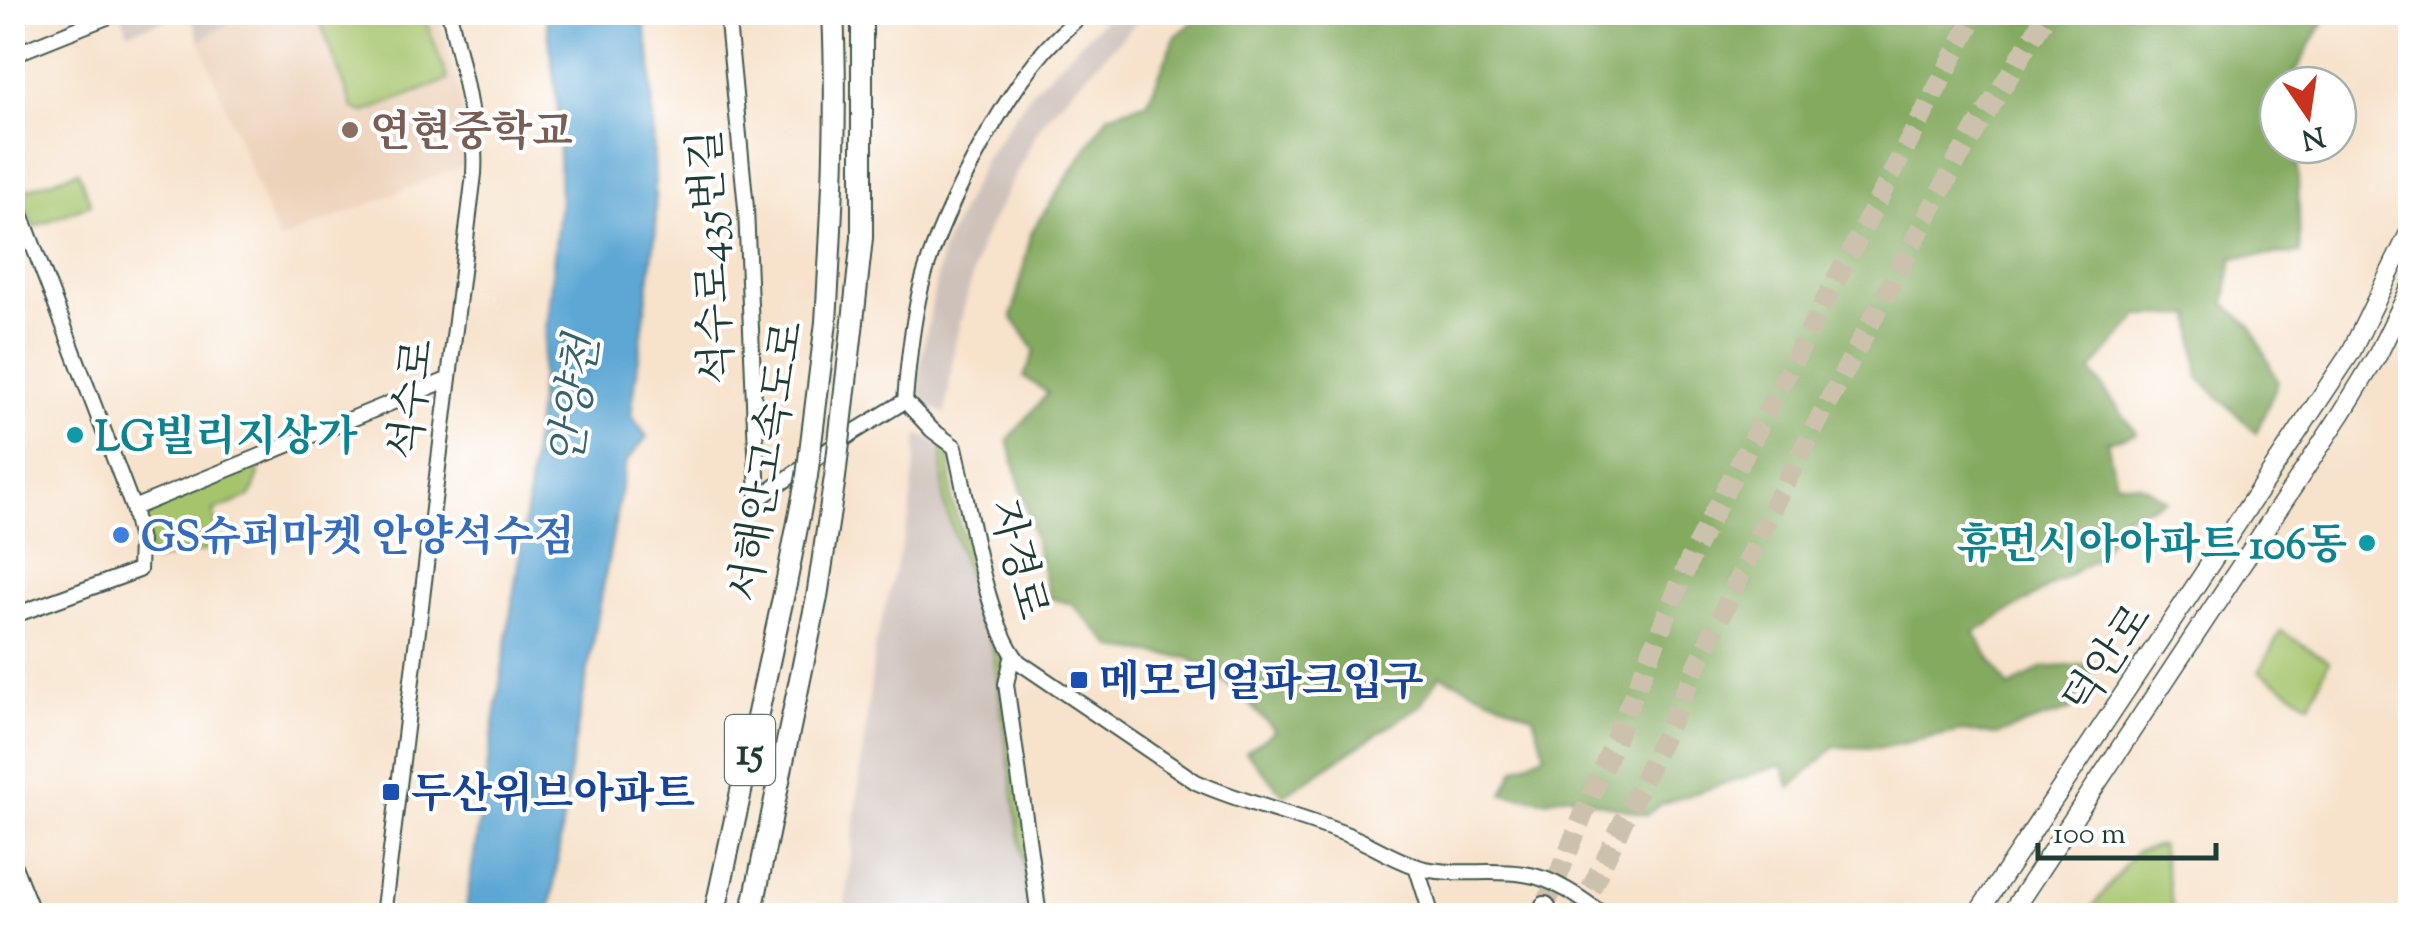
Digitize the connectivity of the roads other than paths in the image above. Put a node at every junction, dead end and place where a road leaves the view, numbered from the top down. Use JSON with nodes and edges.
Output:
{"nodes":[{"id":1,"x":449,"y":12,"type":"edge"},
{"id":2,"x":727,"y":12,"type":"edge"},
{"id":3,"x":833,"y":12,"type":"edge"},
{"id":4,"x":862,"y":12,"type":"edge"},
{"id":5,"x":1084,"y":12,"type":"edge"},
{"id":6,"x":112,"y":15,"type":"dead end"},
{"id":7,"x":12,"y":55,"type":"edge"},
{"id":8,"x":12,"y":190,"type":"edge"},
{"id":9,"x":2410,"y":231,"type":"edge"},
{"id":10,"x":2410,"y":290,"type":"edge"},
{"id":11,"x":447,"y":380,"type":"junction"},
{"id":12,"x":905,"y":401,"type":"junction"},
{"id":13,"x":133,"y":508,"type":"junction"},
{"id":14,"x":12,"y":616,"type":"edge"},
{"id":15,"x":1013,"y":654,"type":"junction"},
{"id":16,"x":12,"y":860,"type":"edge"},
{"id":17,"x":1416,"y":866,"type":"junction"},
{"id":18,"x":752,"y":913,"type":"edge"},
{"id":19,"x":34,"y":916,"type":"edge"},
{"id":20,"x":383,"y":916,"type":"edge"},
{"id":21,"x":714,"y":916,"type":"edge"},
{"id":22,"x":1039,"y":916,"type":"edge"},
{"id":23,"x":1432,"y":916,"type":"edge"},
{"id":24,"x":1605,"y":916,"type":"edge"},
{"id":25,"x":1976,"y":916,"type":"edge"},
{"id":26,"x":2009,"y":916,"type":"edge"}],
"edges":[{"from":1,"to":11,"type":"street","name":"석수로"},
{"from":2,"to":12,"type":"street","name":"석수로435번길"},
{"from":3,"to":21,"type":"highway","name":"서해안고속도로","number":"15","bridge":true},
{"from":4,"to":18,"type":"highway","name":"서해안고속도로","number":"15","bridge":true},
{"from":5,"to":12,"type":"street"},
{"from":6,"to":7,"type":"street"},
{"from":8,"to":13,"type":"street"},
{"from":9,"to":25,"type":"main road","name":"덕안로"},
{"from":10,"to":26,"type":"main road","name":"덕안로"},
{"from":11,"to":13,"type":"street"},
{"from":11,"to":20,"type":"street","name":"석수로"},
{"from":12,"to":15,"type":"street","name":"자경로"},
{"from":13,"to":14,"type":"street"},
{"from":15,"to":17,"type":"street","name":"자경로"},
{"from":15,"to":22,"type":"street"},
{"from":16,"to":19,"type":"street"},
{"from":17,"to":23,"type":"street"},
{"from":17,"to":24,"type":"street","name":"자경로"}]}
